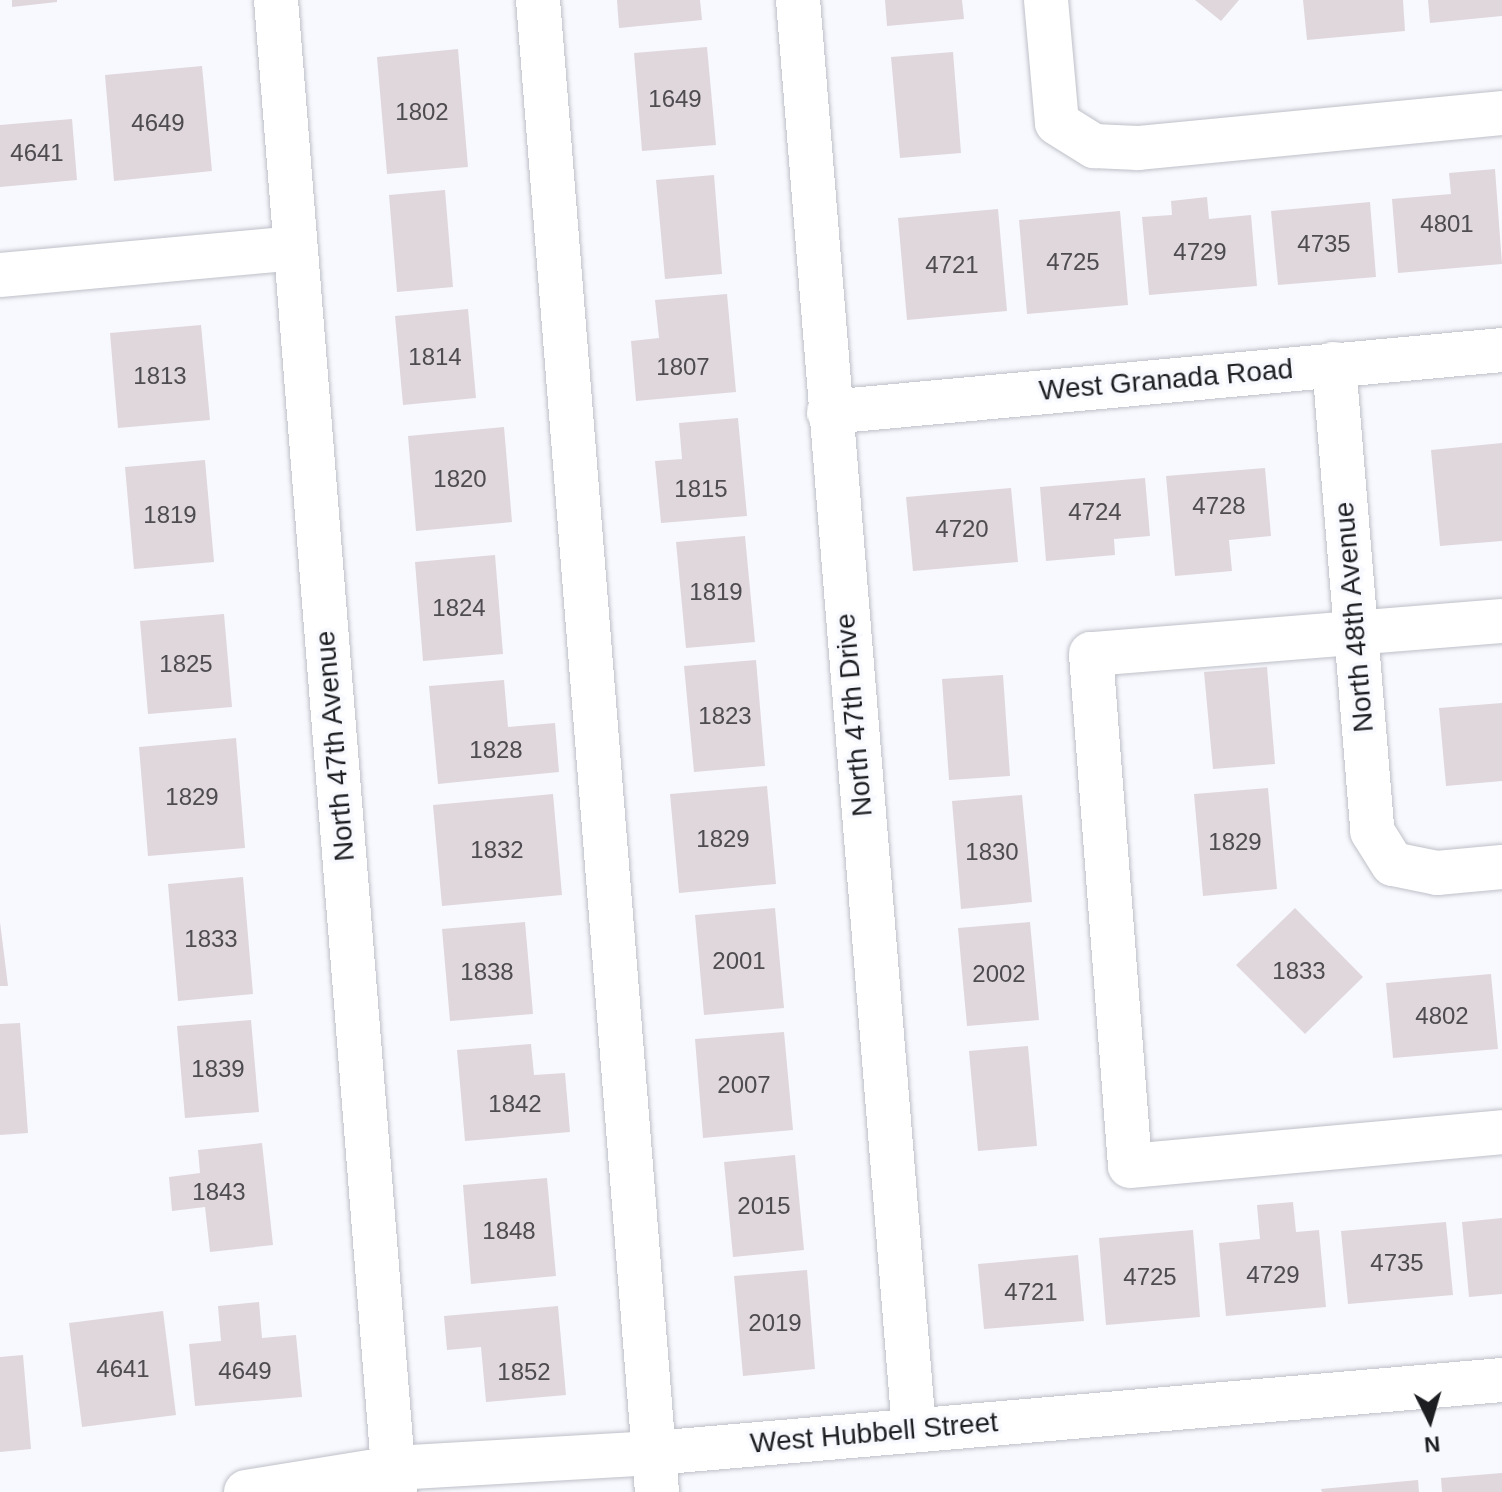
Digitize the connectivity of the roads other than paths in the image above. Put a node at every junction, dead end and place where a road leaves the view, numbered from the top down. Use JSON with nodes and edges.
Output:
{"nodes":[{"id":1,"x":276,"y":0,"type":"edge"},
{"id":2,"x":538,"y":0,"type":"edge"},
{"id":3,"x":798,"y":0,"type":"edge"},
{"id":4,"x":1046,"y":0,"type":"edge"},
{"id":5,"x":1502,"y":113,"type":"edge"},
{"id":6,"x":294,"y":248,"type":"junction"},
{"id":7,"x":0,"y":275,"type":"edge"},
{"id":8,"x":1502,"y":350,"type":"edge"},
{"id":9,"x":1334,"y":364,"type":"junction"},
{"id":10,"x":829,"y":412,"type":"junction"},
{"id":11,"x":1502,"y":621,"type":"edge"},
{"id":12,"x":1356,"y":634,"type":"junction"},
{"id":13,"x":1502,"y":867,"type":"edge"},
{"id":14,"x":1502,"y":1132,"type":"edge"},
{"id":15,"x":1502,"y":1380,"type":"edge"},
{"id":16,"x":914,"y":1429,"type":"junction"},
{"id":17,"x":656,"y":1473,"type":"edge"},
{"id":18,"x":395,"y":1480,"type":"edge"},
{"id":19,"x":246,"y":1492,"type":"edge"}],
"edges":[{"from":1,"to":6,"type":"street","name":"North 47th Avenue"},
{"from":2,"to":17,"type":"street"},
{"from":3,"to":10,"type":"street","name":"North 47th Drive"},
{"from":4,"to":5,"type":"street"},
{"from":6,"to":7,"type":"street"},
{"from":6,"to":18,"type":"street","name":"North 47th Avenue"},
{"from":8,"to":9,"type":"street","name":"West Granada Road"},
{"from":9,"to":10,"type":"street","name":"West Granada Road"},
{"from":9,"to":12,"type":"street","name":"North 48th Avenue"},
{"from":10,"to":16,"type":"street","name":"North 47th Drive"},
{"from":11,"to":12,"type":"street"},
{"from":12,"to":13,"type":"street","name":"North 48th Avenue"},
{"from":12,"to":14,"type":"street"},
{"from":15,"to":16,"type":"street","name":"West Hubbell Street"},
{"from":16,"to":17,"type":"street","name":"West Hubbell Street"},
{"from":17,"to":18,"type":"street","name":"West Hubbell Street"},
{"from":18,"to":19,"type":"street","name":"West Hubbell Street"}]}
